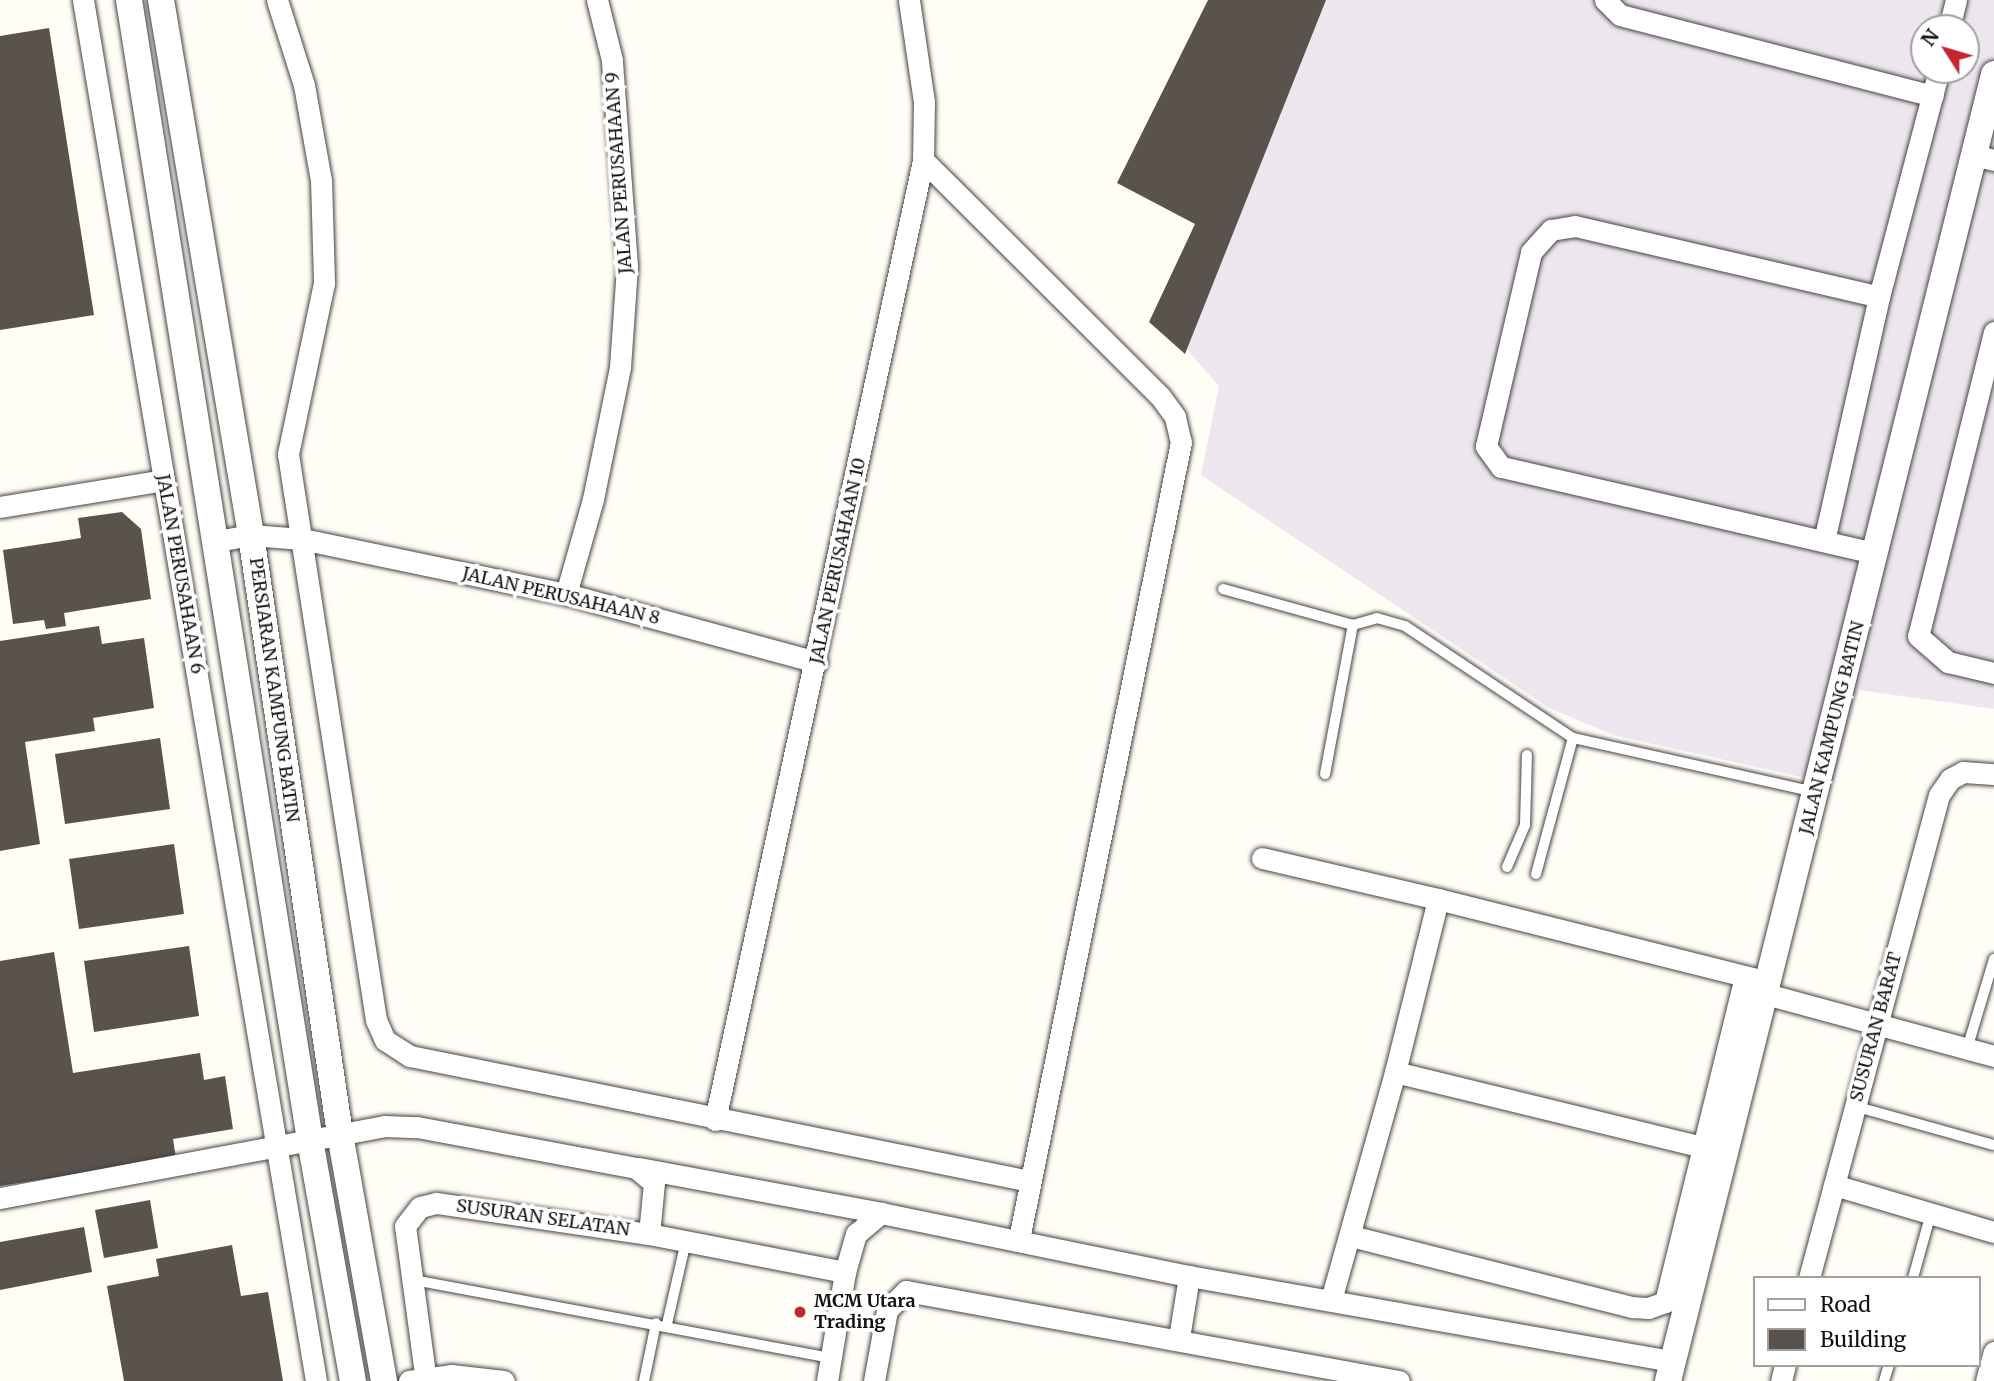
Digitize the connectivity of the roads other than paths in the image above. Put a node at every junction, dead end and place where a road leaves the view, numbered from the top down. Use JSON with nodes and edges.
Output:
{"nodes":[{"id":1,"x":83,"y":0,"type":"edge"},
{"id":2,"x":129,"y":0,"type":"edge"},
{"id":3,"x":161,"y":0,"type":"edge"},
{"id":4,"x":276,"y":0,"type":"edge"},
{"id":5,"x":597,"y":0,"type":"edge"},
{"id":6,"x":909,"y":0,"type":"edge"},
{"id":7,"x":1605,"y":0,"type":"edge"},
{"id":8,"x":1994,"y":74,"type":"edge"},
{"id":9,"x":1936,"y":84,"type":"edge"},
{"id":10,"x":1933,"y":96,"type":"junction"},
{"id":11,"x":1984,"y":158,"type":"edge"},
{"id":12,"x":923,"y":160,"type":"junction"},
{"id":13,"x":1880,"y":297,"type":"junction"},
{"id":14,"x":1994,"y":331,"type":"edge"},
{"id":15,"x":164,"y":480,"type":"junction"},
{"id":16,"x":0,"y":507,"type":"edge"},
{"id":17,"x":251,"y":535,"type":"junction"},
{"id":18,"x":302,"y":538,"type":"junction"},
{"id":19,"x":217,"y":541,"type":"junction"},
{"id":20,"x":1824,"y":541,"type":"junction"},
{"id":21,"x":1874,"y":553,"type":"junction"},
{"id":22,"x":1223,"y":589,"type":"dead end"},
{"id":23,"x":566,"y":594,"type":"junction"},
{"id":24,"x":1353,"y":625,"type":"junction"},
{"id":25,"x":817,"y":662,"type":"junction"},
{"id":26,"x":1994,"y":673,"type":"edge"},
{"id":27,"x":1573,"y":738,"type":"junction"},
{"id":28,"x":1527,"y":755,"type":"dead end"},
{"id":29,"x":1325,"y":774,"type":"dead end"},
{"id":30,"x":1994,"y":774,"type":"edge"},
{"id":31,"x":1817,"y":792,"type":"junction"},
{"id":32,"x":1525,"y":825,"type":"junction"},
{"id":33,"x":1545,"y":836,"type":"junction"},
{"id":34,"x":1262,"y":858,"type":"dead end"},
{"id":35,"x":1507,"y":867,"type":"dead end"},
{"id":36,"x":1536,"y":874,"type":"dead end"},
{"id":37,"x":1438,"y":899,"type":"junction"},
{"id":38,"x":1994,"y":959,"type":"edge"},
{"id":39,"x":1760,"y":984,"type":"junction"},
{"id":40,"x":1878,"y":1023,"type":"junction"},
{"id":41,"x":1967,"y":1049,"type":"junction"},
{"id":42,"x":1994,"y":1056,"type":"edge"},
{"id":43,"x":1395,"y":1072,"type":"junction"},
{"id":44,"x":1854,"y":1106,"type":"junction"},
{"id":45,"x":715,"y":1120,"type":"junction"},
{"id":46,"x":340,"y":1134,"type":"junction"},
{"id":47,"x":310,"y":1140,"type":"junction"},
{"id":48,"x":1994,"y":1144,"type":"edge"},
{"id":49,"x":1714,"y":1146,"type":"junction"},
{"id":50,"x":277,"y":1147,"type":"junction"},
{"id":51,"x":636,"y":1168,"type":"junction"},
{"id":52,"x":1030,"y":1181,"type":"junction"},
{"id":53,"x":1834,"y":1185,"type":"junction"},
{"id":54,"x":0,"y":1198,"type":"edge"},
{"id":55,"x":881,"y":1213,"type":"junction"},
{"id":56,"x":1931,"y":1213,"type":"junction"},
{"id":57,"x":1994,"y":1232,"type":"edge"},
{"id":58,"x":649,"y":1234,"type":"junction"},
{"id":59,"x":1351,"y":1236,"type":"junction"},
{"id":60,"x":1019,"y":1239,"type":"junction"},
{"id":61,"x":686,"y":1241,"type":"junction"},
{"id":62,"x":845,"y":1272,"type":"junction"},
{"id":63,"x":1189,"y":1276,"type":"junction"},
{"id":64,"x":1809,"y":1276,"type":"edge"},
{"id":65,"x":1914,"y":1276,"type":"edge"},
{"id":66,"x":414,"y":1280,"type":"junction"},
{"id":67,"x":1331,"y":1300,"type":"junction"},
{"id":68,"x":662,"y":1324,"type":"junction"},
{"id":69,"x":1179,"y":1338,"type":"junction"},
{"id":70,"x":1994,"y":1352,"type":"edge"},
{"id":71,"x":832,"y":1357,"type":"junction"},
{"id":72,"x":1671,"y":1371,"type":"edge"},
{"id":73,"x":420,"y":1380,"type":"edge"},
{"id":74,"x":316,"y":1381,"type":"edge"},
{"id":75,"x":353,"y":1381,"type":"edge"},
{"id":76,"x":384,"y":1381,"type":"edge"},
{"id":77,"x":503,"y":1381,"type":"edge"},
{"id":78,"x":644,"y":1381,"type":"edge"},
{"id":79,"x":827,"y":1381,"type":"edge"},
{"id":80,"x":874,"y":1381,"type":"edge"},
{"id":81,"x":1399,"y":1381,"type":"edge"},
{"id":82,"x":1986,"y":1381,"type":"edge"}],
"edges":[{"from":1,"to":15,"type":"street","name":"JALAN PERUSAHAAN 6"},
{"from":2,"to":19,"type":"street","name":"PERSIARAN KAMPUNG BATIN"},
{"from":3,"to":17,"type":"street","name":"PERSIARAN KAMPUNG BATIN"},
{"from":4,"to":18,"type":"street"},
{"from":5,"to":23,"type":"street","name":"JALAN PERUSAHAAN 9"},
{"from":6,"to":12,"type":"street","name":"JALAN PERUSAHAAN 10"},
{"from":7,"to":10,"type":"street"},
{"from":8,"to":11,"type":"street","name":"JALAN KAMPUNG BATIN"},
{"from":9,"to":10,"type":"street"},
{"from":10,"to":13,"type":"street"},
{"from":11,"to":21,"type":"street","name":"JALAN KAMPUNG BATIN"},
{"from":12,"to":25,"type":"street","name":"JALAN PERUSAHAAN 10"},
{"from":12,"to":52,"type":"street"},
{"from":13,"to":20,"type":"street"},
{"from":13,"to":20,"type":"street"},
{"from":14,"to":26,"type":"street"},
{"from":15,"to":16,"type":"street"},
{"from":15,"to":50,"type":"street","name":"JALAN PERUSAHAAN 6"},
{"from":17,"to":18,"type":"street","name":"JALAN PERUSAHAAN 8"},
{"from":17,"to":19,"type":"street","name":"JALAN PERUSAHAAN 8"},
{"from":17,"to":46,"type":"street","name":"PERSIARAN KAMPUNG BATIN"},
{"from":18,"to":23,"type":"street","name":"JALAN PERUSAHAAN 8"},
{"from":18,"to":45,"type":"street"},
{"from":19,"to":47,"type":"street","name":"PERSIARAN KAMPUNG BATIN"},
{"from":20,"to":21,"type":"street"},
{"from":21,"to":31,"type":"street","name":"JALAN KAMPUNG BATIN"},
{"from":22,"to":24,"type":"lane"},
{"from":23,"to":25,"type":"street","name":"JALAN PERUSAHAAN 8"},
{"from":24,"to":27,"type":"lane"},
{"from":24,"to":29,"type":"lane"},
{"from":25,"to":45,"type":"street","name":"JALAN PERUSAHAAN 10"},
{"from":27,"to":31,"type":"lane"},
{"from":27,"to":33,"type":"lane"},
{"from":28,"to":32,"type":"lane"},
{"from":30,"to":40,"type":"street","name":"SUSURAN BARAT"},
{"from":31,"to":39,"type":"street","name":"JALAN KAMPUNG BATIN"},
{"from":32,"to":33,"type":"lane"},
{"from":32,"to":35,"type":"lane"},
{"from":33,"to":36,"type":"lane"},
{"from":34,"to":37,"type":"street"},
{"from":37,"to":39,"type":"street"},
{"from":37,"to":43,"type":"street"},
{"from":38,"to":41,"type":"lane"},
{"from":39,"to":40,"type":"street"},
{"from":39,"to":49,"type":"street","name":"JALAN KAMPUNG BATIN"},
{"from":40,"to":41,"type":"street"},
{"from":40,"to":44,"type":"street","name":"SUSURAN BARAT"},
{"from":41,"to":42,"type":"street"},
{"from":43,"to":49,"type":"street"},
{"from":43,"to":59,"type":"street"},
{"from":44,"to":48,"type":"lane"},
{"from":44,"to":53,"type":"street","name":"SUSURAN BARAT"},
{"from":45,"to":52,"type":"street"},
{"from":46,"to":47,"type":"street"},
{"from":46,"to":51,"type":"street"},
{"from":46,"to":76,"type":"street","name":"PERSIARAN KAMPUNG BATIN"},
{"from":47,"to":50,"type":"street"},
{"from":47,"to":75,"type":"street","name":"PERSIARAN KAMPUNG BATIN"},
{"from":49,"to":59,"type":"street"},
{"from":49,"to":72,"type":"street","name":"JALAN KAMPUNG BATIN"},
{"from":50,"to":54,"type":"street"},
{"from":50,"to":74,"type":"street","name":"JALAN PERUSAHAAN 6"},
{"from":51,"to":55,"type":"street"},
{"from":51,"to":58,"type":"street"},
{"from":52,"to":60,"type":"street"},
{"from":53,"to":56,"type":"street"},
{"from":53,"to":64,"type":"street","name":"SUSURAN BARAT"},
{"from":55,"to":60,"type":"street"},
{"from":55,"to":62,"type":"street"},
{"from":56,"to":57,"type":"street"},
{"from":56,"to":65,"type":"lane"},
{"from":58,"to":61,"type":"street","name":"SUSURAN SELATAN"},
{"from":58,"to":66,"type":"street","name":"SUSURAN SELATAN"},
{"from":59,"to":67,"type":"street"},
{"from":60,"to":63,"type":"street"},
{"from":61,"to":62,"type":"street","name":"SUSURAN SELATAN"},
{"from":61,"to":68,"type":"lane"},
{"from":62,"to":71,"type":"street"},
{"from":63,"to":67,"type":"street"},
{"from":63,"to":69,"type":"street"},
{"from":66,"to":68,"type":"lane"},
{"from":66,"to":73,"type":"street","name":"SUSURAN SELATAN"},
{"from":67,"to":72,"type":"street"},
{"from":68,"to":71,"type":"lane"},
{"from":68,"to":78,"type":"lane"},
{"from":69,"to":80,"type":"street"},
{"from":69,"to":81,"type":"street"},
{"from":70,"to":82,"type":"street"},
{"from":71,"to":79,"type":"street"},
{"from":73,"to":77,"type":"street"}]}
